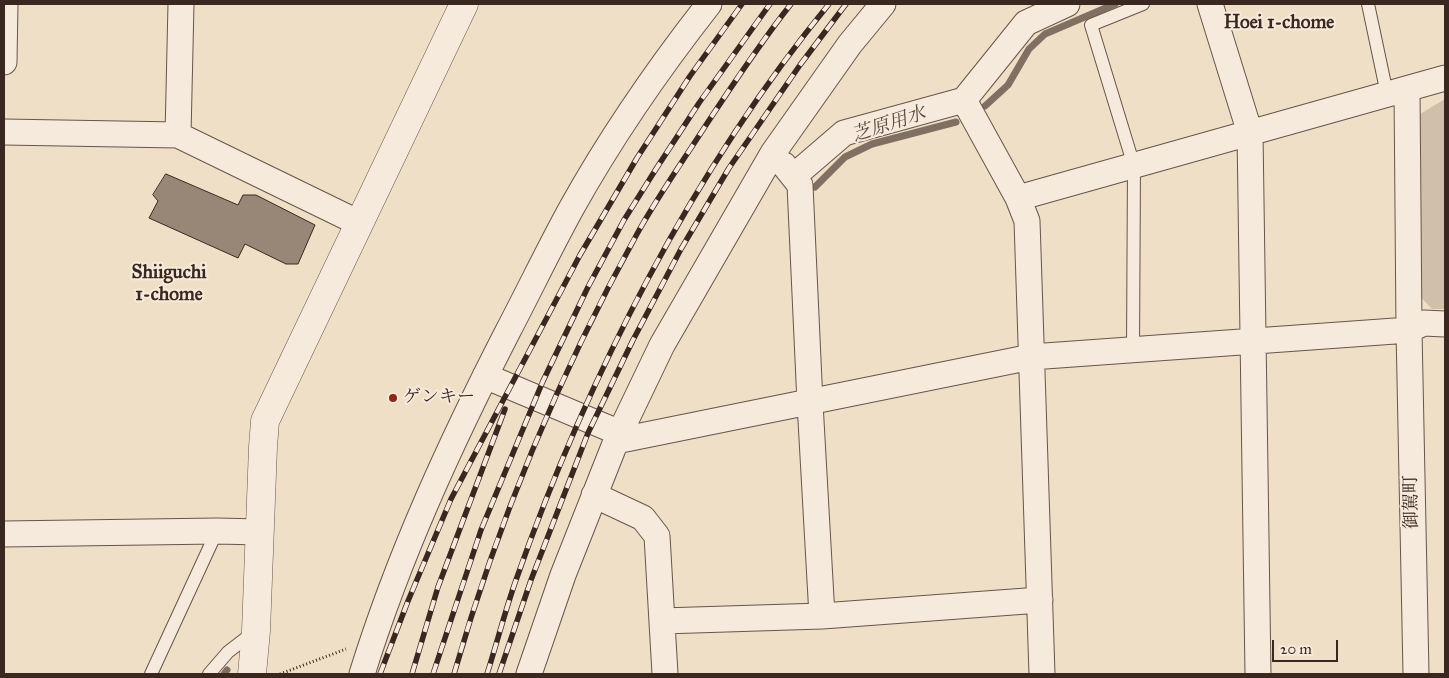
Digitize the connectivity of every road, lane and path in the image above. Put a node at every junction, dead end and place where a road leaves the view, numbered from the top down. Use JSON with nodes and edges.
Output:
{"nodes":[{"id":1,"x":5,"y":4,"type":"edge"},
{"id":2,"x":181,"y":4,"type":"edge"},
{"id":3,"x":464,"y":4,"type":"edge"},
{"id":4,"x":709,"y":4,"type":"edge"},
{"id":5,"x":883,"y":4,"type":"edge"},
{"id":6,"x":1067,"y":4,"type":"edge"},
{"id":7,"x":1143,"y":4,"type":"edge"},
{"id":8,"x":1210,"y":4,"type":"edge"},
{"id":9,"x":1368,"y":4,"type":"edge"},
{"id":10,"x":4,"y":62,"type":"edge"},
{"id":11,"x":1445,"y":78,"type":"edge"},
{"id":12,"x":1397,"y":91,"type":"junction"},
{"id":13,"x":964,"y":100,"type":"junction"},
{"id":14,"x":4,"y":132,"type":"edge"},
{"id":15,"x":1250,"y":133,"type":"junction"},
{"id":16,"x":178,"y":135,"type":"junction"},
{"id":17,"x":773,"y":153,"type":"junction"},
{"id":18,"x":1134,"y":166,"type":"junction"},
{"id":19,"x":794,"y":176,"type":"junction"},
{"id":20,"x":1018,"y":198,"type":"junction"},
{"id":21,"x":359,"y":223,"type":"junction"},
{"id":22,"x":1445,"y":324,"type":"edge"},
{"id":23,"x":1409,"y":330,"type":"junction"},
{"id":24,"x":1252,"y":342,"type":"junction"},
{"id":25,"x":1134,"y":350,"type":"junction"},
{"id":26,"x":1031,"y":357,"type":"junction"},
{"id":27,"x":485,"y":376,"type":"junction"},
{"id":28,"x":810,"y":403,"type":"junction"},
{"id":29,"x":618,"y":437,"type":"junction"},
{"id":30,"x":594,"y":495,"type":"junction"},
{"id":31,"x":217,"y":530,"type":"junction"},
{"id":32,"x":260,"y":532,"type":"junction"},
{"id":33,"x":4,"y":534,"type":"edge"},
{"id":34,"x":1040,"y":600,"type":"junction"},
{"id":35,"x":822,"y":616,"type":"junction"},
{"id":36,"x":662,"y":621,"type":"junction"},
{"id":37,"x":256,"y":631,"type":"junction"},
{"id":38,"x":374,"y":637,"type":"junction"},
{"id":39,"x":151,"y":674,"type":"edge"},
{"id":40,"x":208,"y":674,"type":"edge"},
{"id":41,"x":252,"y":674,"type":"edge"},
{"id":42,"x":280,"y":674,"type":"edge"},
{"id":43,"x":362,"y":674,"type":"edge"},
{"id":44,"x":529,"y":674,"type":"edge"},
{"id":45,"x":665,"y":674,"type":"edge"},
{"id":46,"x":1042,"y":674,"type":"edge"},
{"id":47,"x":1258,"y":674,"type":"edge"},
{"id":48,"x":1416,"y":674,"type":"edge"}],
"edges":[{"from":1,"to":10,"type":"street"},
{"from":2,"to":16,"type":"street"},
{"from":3,"to":21,"type":"street"},
{"from":4,"to":27,"type":"street"},
{"from":5,"to":17,"type":"street"},
{"from":6,"to":13,"type":"street"},
{"from":7,"to":18,"type":"lane"},
{"from":8,"to":15,"type":"street"},
{"from":9,"to":12,"type":"lane"},
{"from":11,"to":12,"type":"street"},
{"from":12,"to":15,"type":"street"},
{"from":12,"to":23,"type":"street","name":"御駕町"},
{"from":13,"to":19,"type":"street"},
{"from":13,"to":20,"type":"street"},
{"from":14,"to":16,"type":"street"},
{"from":15,"to":18,"type":"street"},
{"from":15,"to":24,"type":"street"},
{"from":16,"to":21,"type":"street"},
{"from":17,"to":19,"type":"street"},
{"from":17,"to":29,"type":"street"},
{"from":18,"to":20,"type":"street"},
{"from":18,"to":25,"type":"lane"},
{"from":19,"to":28,"type":"street"},
{"from":20,"to":26,"type":"street"},
{"from":21,"to":32,"type":"street"},
{"from":22,"to":23,"type":"street"},
{"from":23,"to":24,"type":"street"},
{"from":23,"to":48,"type":"street","name":"御駕町"},
{"from":24,"to":25,"type":"street"},
{"from":24,"to":47,"type":"street"},
{"from":25,"to":26,"type":"street"},
{"from":26,"to":28,"type":"street"},
{"from":26,"to":34,"type":"street"},
{"from":27,"to":29,"type":"street"},
{"from":27,"to":38,"type":"street"},
{"from":28,"to":29,"type":"street"},
{"from":28,"to":35,"type":"street"},
{"from":29,"to":30,"type":"street"},
{"from":30,"to":36,"type":"street"},
{"from":30,"to":44,"type":"street"},
{"from":31,"to":32,"type":"street"},
{"from":31,"to":33,"type":"street"},
{"from":31,"to":39,"type":"lane"},
{"from":32,"to":37,"type":"street"},
{"from":34,"to":35,"type":"street"},
{"from":34,"to":46,"type":"street"},
{"from":35,"to":36,"type":"street"},
{"from":36,"to":45,"type":"street"},
{"from":37,"to":40,"type":"lane"},
{"from":37,"to":41,"type":"street"},
{"from":38,"to":42,"type":"path"},
{"from":38,"to":43,"type":"street"}]}
